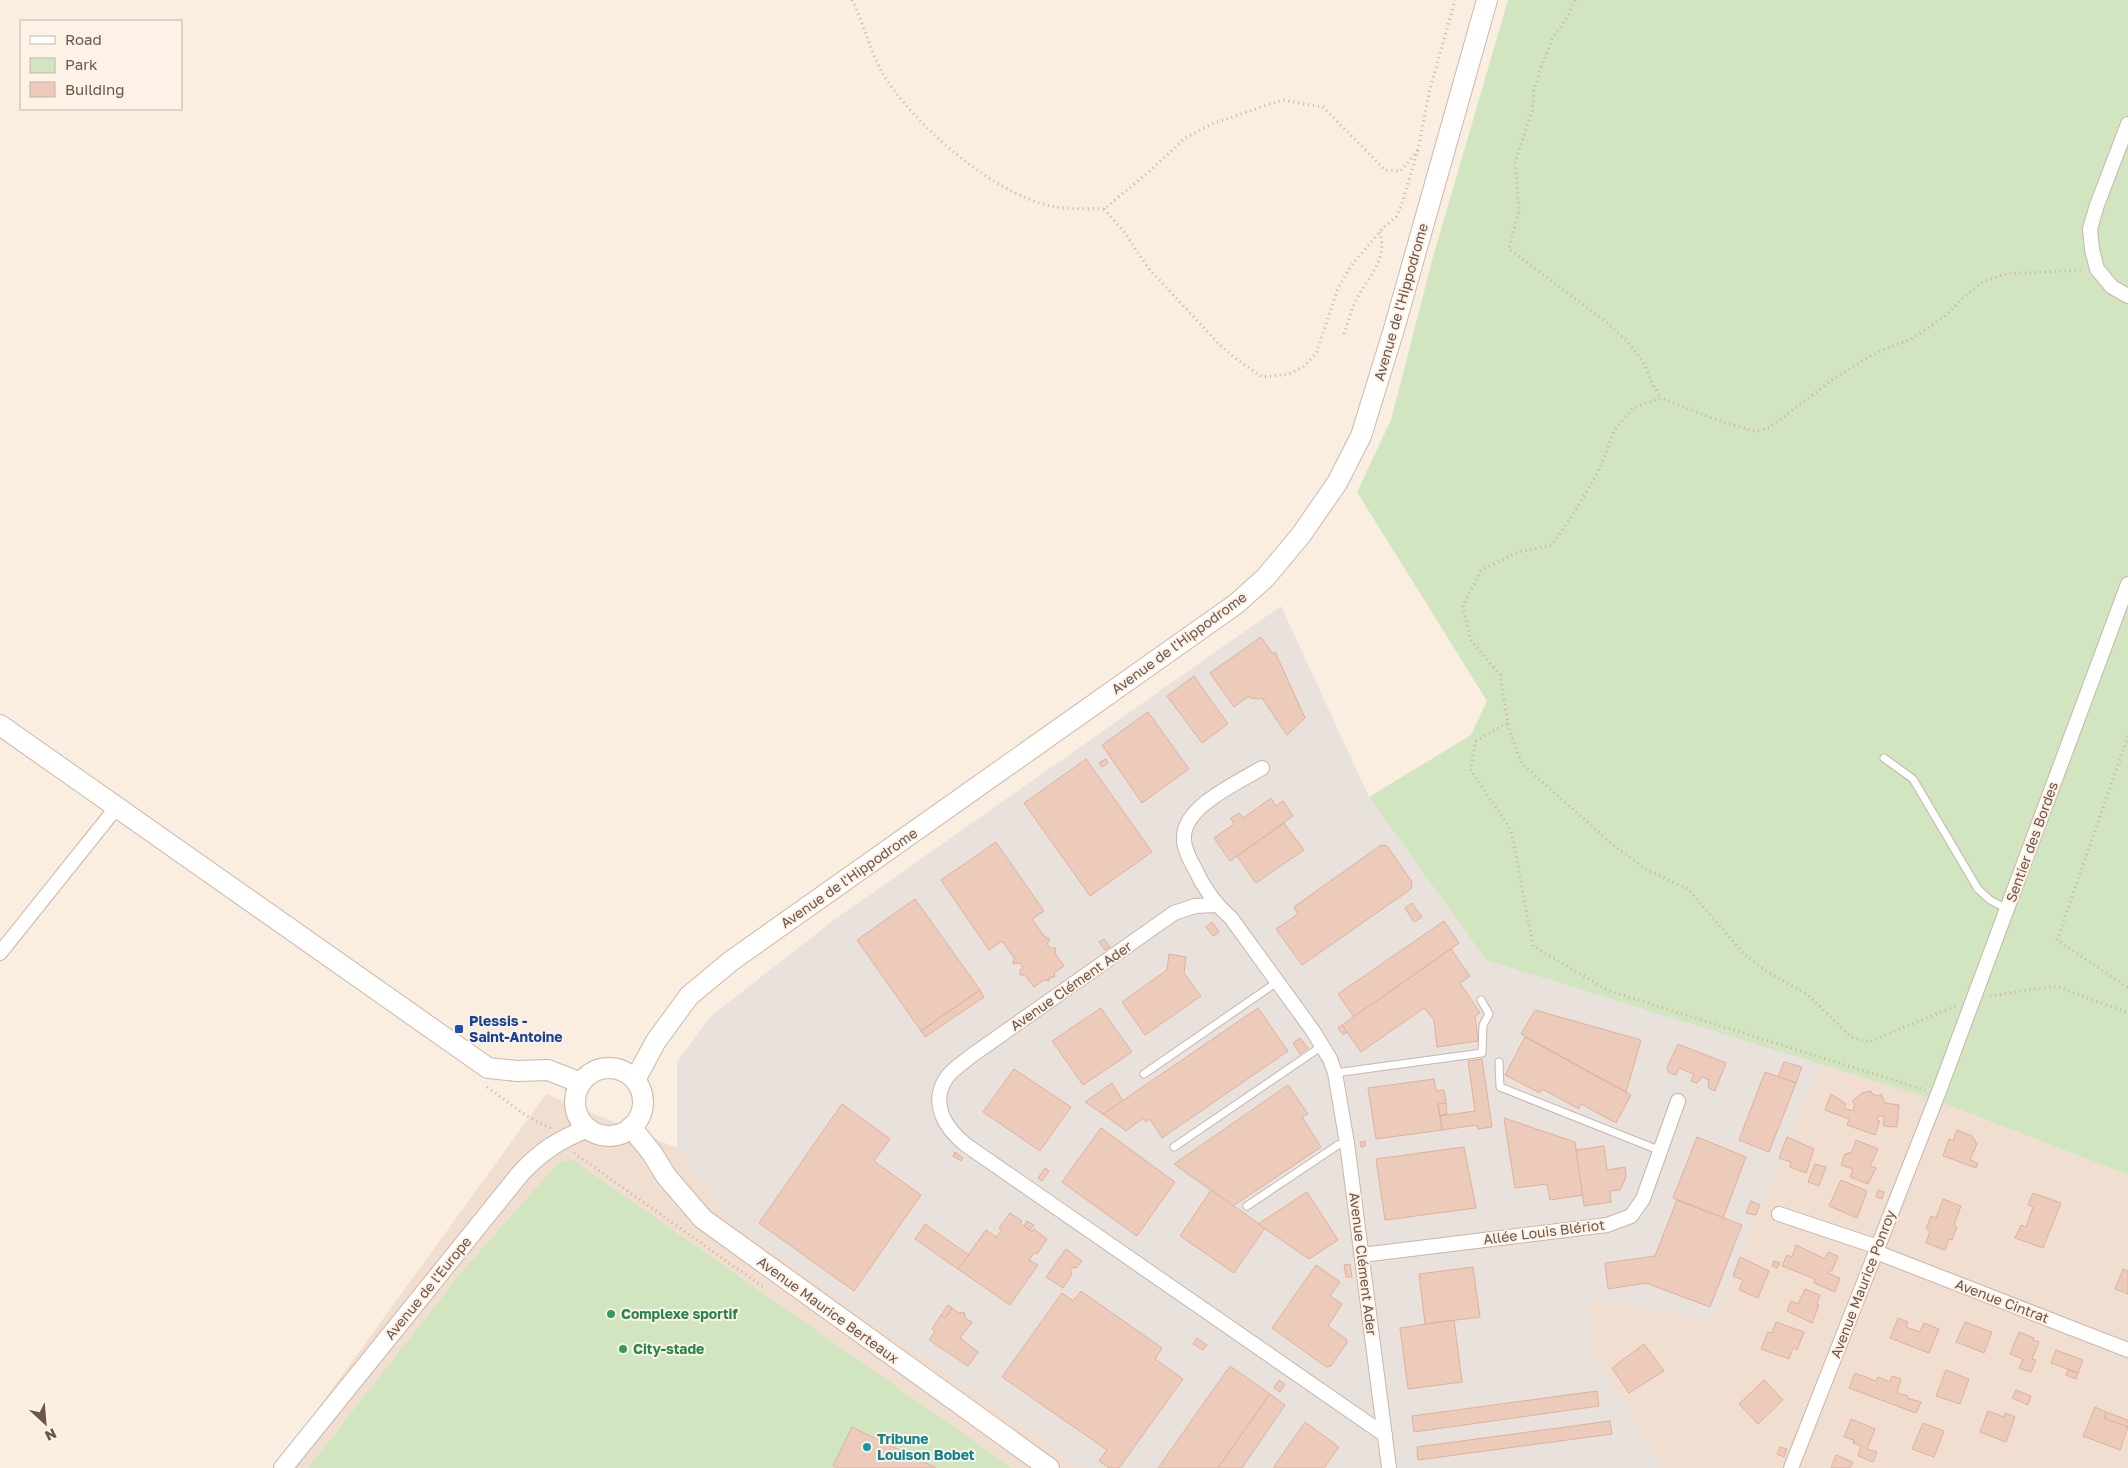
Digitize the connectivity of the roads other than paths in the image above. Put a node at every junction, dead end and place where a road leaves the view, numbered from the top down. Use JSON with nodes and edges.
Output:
{"nodes":[{"id":1,"x":1487,"y":0,"type":"edge"},
{"id":2,"x":2128,"y":124,"type":"edge"},
{"id":3,"x":2128,"y":296,"type":"edge"},
{"id":4,"x":2128,"y":584,"type":"edge"},
{"id":5,"x":0,"y":726,"type":"edge"},
{"id":6,"x":1884,"y":758,"type":"dead end"},
{"id":7,"x":1262,"y":768,"type":"dead end"},
{"id":8,"x":116,"y":808,"type":"junction"},
{"id":9,"x":1216,"y":905,"type":"junction"},
{"id":10,"x":2007,"y":909,"type":"junction"},
{"id":11,"x":0,"y":954,"type":"edge"},
{"id":12,"x":1278,"y":982,"type":"junction"},
{"id":13,"x":1481,"y":1000,"type":"dead end"},
{"id":14,"x":1322,"y":1046,"type":"junction"},
{"id":15,"x":1499,"y":1062,"type":"dead end"},
{"id":16,"x":1335,"y":1073,"type":"junction"},
{"id":17,"x":1144,"y":1074,"type":"dead end"},
{"id":18,"x":635,"y":1080,"type":"junction"},
{"id":19,"x":581,"y":1083,"type":"junction"},
{"id":20,"x":1936,"y":1097,"type":"joint"},
{"id":21,"x":1678,"y":1101,"type":"dead end"},
{"id":22,"x":632,"y":1127,"type":"junction"},
{"id":23,"x":588,"y":1128,"type":"junction"},
{"id":24,"x":1347,"y":1143,"type":"junction"},
{"id":25,"x":1174,"y":1147,"type":"dead end"},
{"id":26,"x":1661,"y":1151,"type":"junction"},
{"id":27,"x":1247,"y":1206,"type":"dead end"},
{"id":28,"x":1779,"y":1214,"type":"dead end"},
{"id":29,"x":1877,"y":1250,"type":"junction"},
{"id":30,"x":1362,"y":1255,"type":"junction"},
{"id":31,"x":2128,"y":1350,"type":"edge"},
{"id":32,"x":1385,"y":1435,"type":"junction"},
{"id":33,"x":283,"y":1468,"type":"edge"},
{"id":34,"x":1049,"y":1468,"type":"edge"},
{"id":35,"x":1389,"y":1468,"type":"edge"},
{"id":36,"x":1791,"y":1468,"type":"edge"}],
"edges":[{"from":1,"to":18,"type":"main road","name":"Avenue de l'Hippodrome"},
{"from":2,"to":3,"type":"street"},
{"from":4,"to":10,"type":"street","name":"Sentier des Bordes"},
{"from":5,"to":8,"type":"main road"},
{"from":6,"to":10,"type":"lane"},
{"from":7,"to":9,"type":"street"},
{"from":8,"to":11,"type":"street"},
{"from":8,"to":19,"type":"main road"},
{"from":9,"to":12,"type":"street","name":"Avenue Clément Ader"},
{"from":9,"to":32,"type":"street","name":"Avenue Clément Ader"},
{"from":10,"to":20,"type":"street","name":"Sentier des Bordes"},
{"from":12,"to":14,"type":"street","name":"Avenue Clément Ader"},
{"from":12,"to":17,"type":"lane"},
{"from":13,"to":16,"type":"lane"},
{"from":14,"to":16,"type":"street","name":"Avenue Clément Ader"},
{"from":14,"to":25,"type":"lane"},
{"from":15,"to":26,"type":"lane"},
{"from":16,"to":24,"type":"street","name":"Avenue Clément Ader"},
{"from":18,"to":19,"type":"main road"},
{"from":18,"to":22,"type":"main road"},
{"from":19,"to":23,"type":"main road"},
{"from":20,"to":29,"type":"street","name":"Avenue Maurice Ponroy"},
{"from":21,"to":26,"type":"street","name":"Allée Louis Blériot"},
{"from":22,"to":23,"type":"main road"},
{"from":22,"to":34,"type":"main road","name":"Avenue Maurice Berteaux"},
{"from":23,"to":33,"type":"street","name":"Avenue de l'Europe"},
{"from":24,"to":27,"type":"lane"},
{"from":24,"to":30,"type":"street","name":"Avenue Clément Ader"},
{"from":26,"to":30,"type":"street","name":"Allée Louis Blériot"},
{"from":28,"to":29,"type":"street","name":"Avenue Cintrat"},
{"from":29,"to":31,"type":"street","name":"Avenue Cintrat"},
{"from":29,"to":36,"type":"street","name":"Avenue Maurice Ponroy"},
{"from":30,"to":32,"type":"street","name":"Avenue Clément Ader"},
{"from":32,"to":35,"type":"street","name":"Avenue Clément Ader"}]}
